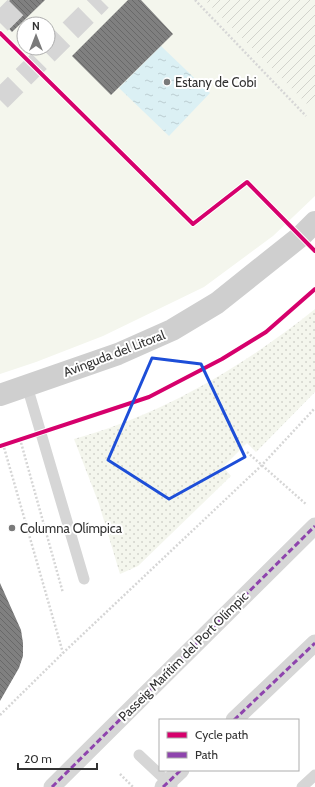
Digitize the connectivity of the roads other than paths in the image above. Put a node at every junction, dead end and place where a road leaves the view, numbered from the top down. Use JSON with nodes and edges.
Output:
{"nodes":[{"id":1,"x":315,"y":222,"type":"edge"},
{"id":2,"x":27,"y":386,"type":"junction"},
{"id":3,"x":0,"y":395,"type":"edge"},
{"id":4,"x":315,"y":526,"type":"edge"},
{"id":5,"x":84,"y":580,"type":"dead end"},
{"id":6,"x":315,"y":643,"type":"edge"},
{"id":7,"x":235,"y":719,"type":"edge"},
{"id":8,"x":139,"y":755,"type":"dead end"},
{"id":9,"x":180,"y":771,"type":"edge"},
{"id":10,"x":315,"y":775,"type":"edge"},
{"id":11,"x":168,"y":786,"type":"edge"},
{"id":12,"x":52,"y":787,"type":"edge"},
{"id":13,"x":302,"y":787,"type":"edge"}],
"edges":[{"from":1,"to":2,"type":"main road","name":"Avinguda del Litoral"},
{"from":2,"to":3,"type":"main road","name":"Avinguda del Litoral"},
{"from":2,"to":5,"type":"lane"},
{"from":4,"to":12,"type":"street","name":"Passeig Marítim del Port Olímpic"},
{"from":6,"to":7,"type":"street"},
{"from":8,"to":11,"type":"lane"},
{"from":9,"to":11,"type":"street"},
{"from":10,"to":13,"type":"lane"}]}
